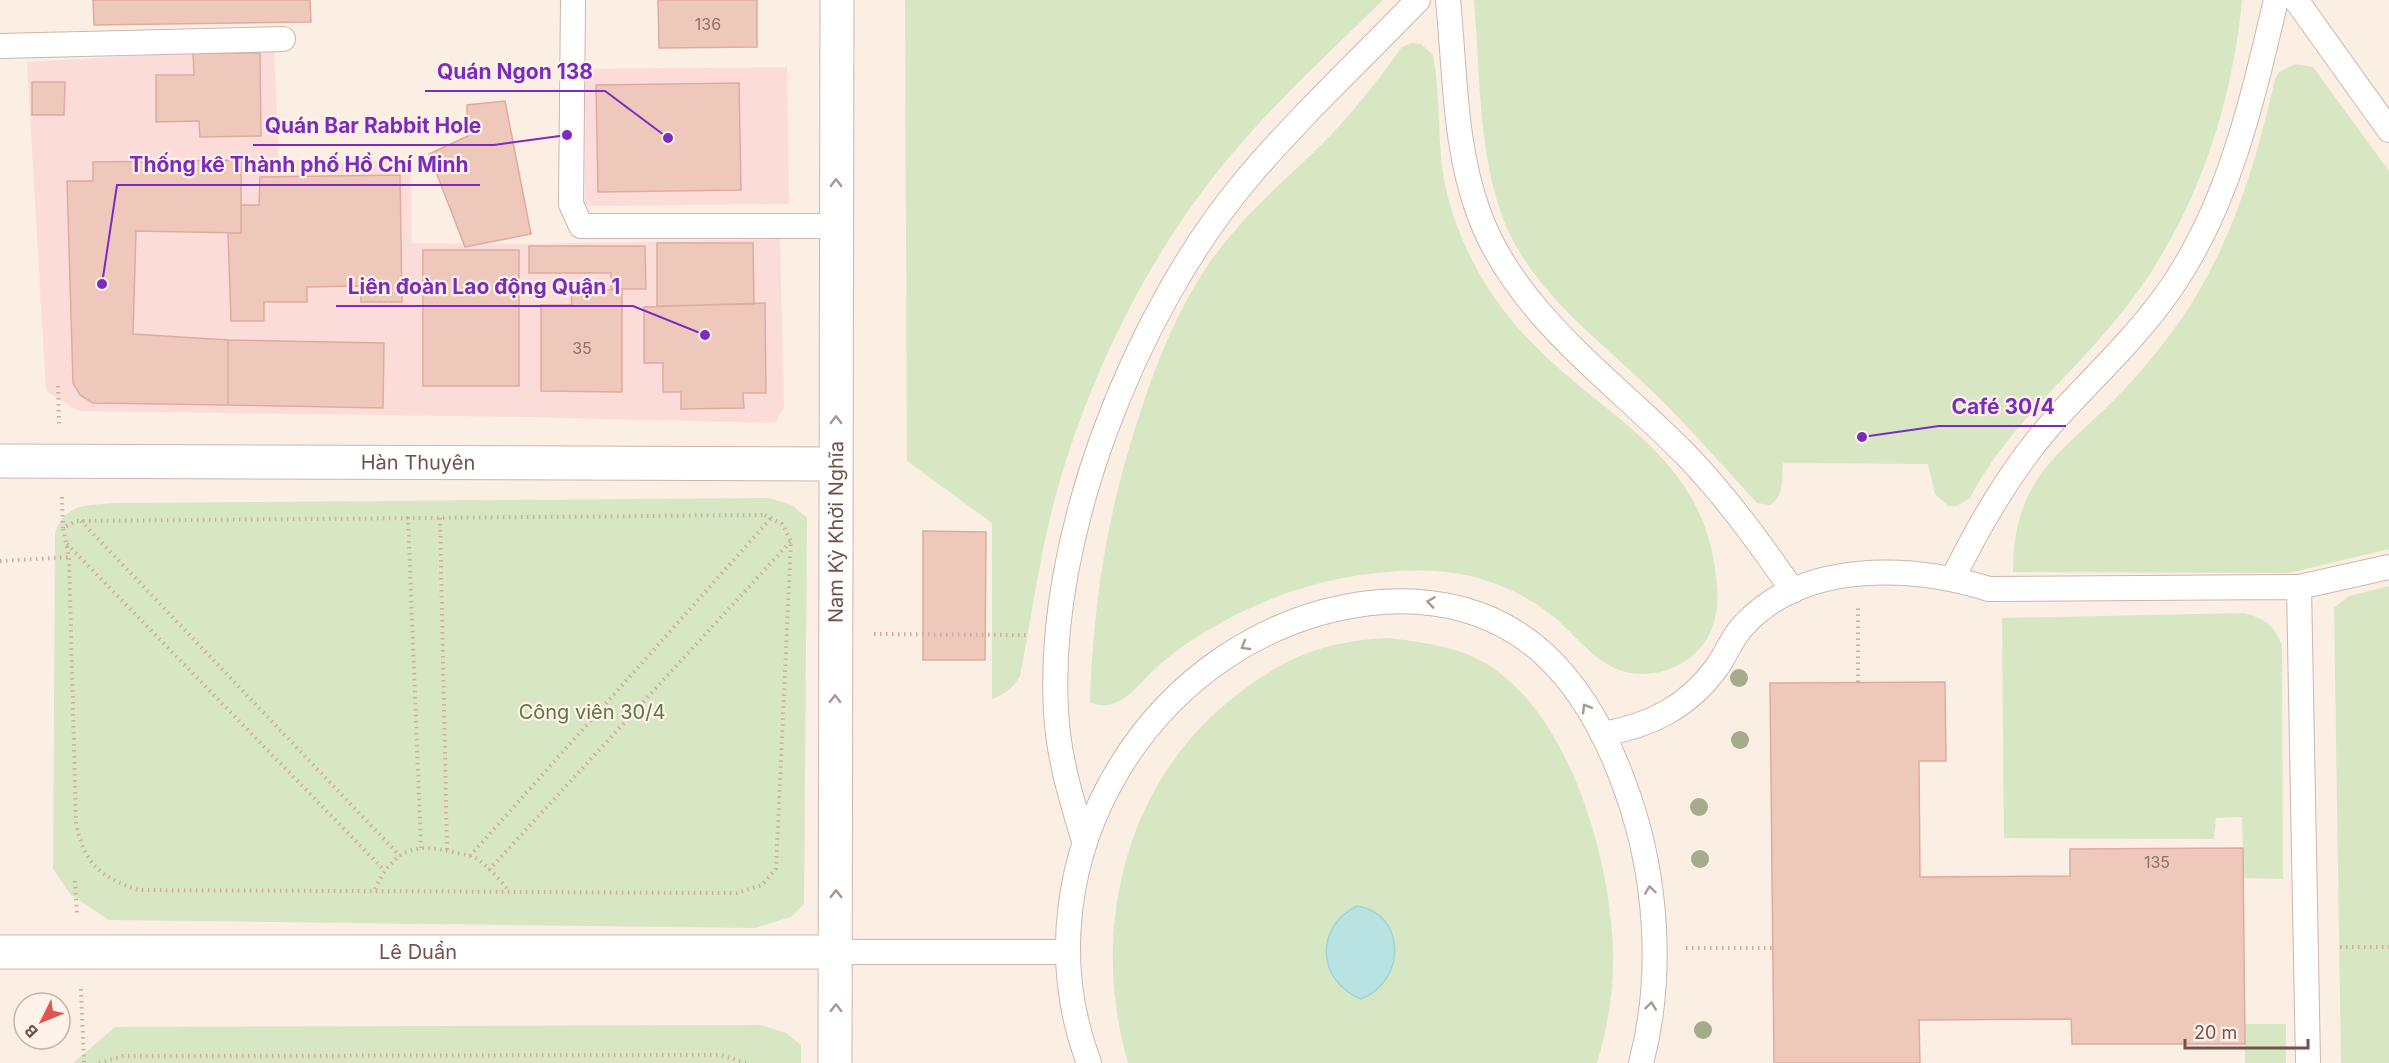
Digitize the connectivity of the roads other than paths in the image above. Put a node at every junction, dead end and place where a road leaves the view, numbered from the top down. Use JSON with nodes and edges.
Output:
{"nodes":[{"id":1,"x":573,"y":0,"type":"edge"},
{"id":2,"x":837,"y":0,"type":"edge"},
{"id":3,"x":1418,"y":0,"type":"edge"},
{"id":4,"x":1448,"y":0,"type":"edge"},
{"id":5,"x":2276,"y":0,"type":"edge"},
{"id":6,"x":2296,"y":0,"type":"edge"},
{"id":7,"x":284,"y":39,"type":"dead end"},
{"id":8,"x":0,"y":46,"type":"edge"},
{"id":9,"x":2389,"y":130,"type":"edge"},
{"id":10,"x":836,"y":226,"type":"junction"},
{"id":11,"x":0,"y":461,"type":"edge"},
{"id":12,"x":836,"y":464,"type":"junction"},
{"id":13,"x":2389,"y":567,"type":"edge"},
{"id":14,"x":1953,"y":578,"type":"junction"},
{"id":15,"x":2299,"y":587,"type":"junction"},
{"id":16,"x":1793,"y":591,"type":"junction"},
{"id":17,"x":1602,"y":734,"type":"junction"},
{"id":18,"x":1084,"y":842,"type":"junction"},
{"id":19,"x":0,"y":952,"type":"edge"},
{"id":20,"x":837,"y":952,"type":"junction"},
{"id":21,"x":1066,"y":952,"type":"junction"},
{"id":22,"x":1082,"y":1057,"type":"edge"},
{"id":23,"x":835,"y":1063,"type":"edge"},
{"id":24,"x":1641,"y":1063,"type":"edge"},
{"id":25,"x":2308,"y":1063,"type":"edge"}],
"edges":[{"from":1,"to":10,"type":"lane"},
{"from":10,"to":2,"type":"main road","name":"Nam Kỳ Khởi Nghĩa","one_way":true},
{"from":3,"to":18,"type":"lane"},
{"from":4,"to":16,"type":"lane"},
{"from":5,"to":14,"type":"lane"},
{"from":6,"to":9,"type":"lane"},
{"from":7,"to":8,"type":"lane"},
{"from":12,"to":10,"type":"main road","name":"Nam Kỳ Khởi Nghĩa","one_way":true},
{"from":11,"to":12,"type":"main road","name":"Hàn Thuyên"},
{"from":20,"to":12,"type":"main road","name":"Nam Kỳ Khởi Nghĩa","one_way":true},
{"from":13,"to":15,"type":"lane"},
{"from":14,"to":15,"type":"lane"},
{"from":14,"to":16,"type":"lane"},
{"from":15,"to":25,"type":"lane"},
{"from":16,"to":17,"type":"lane"},
{"from":17,"to":18,"type":"lane","one_way":true},
{"from":24,"to":17,"type":"lane","one_way":true},
{"from":18,"to":21,"type":"lane"},
{"from":19,"to":20,"type":"main road","name":"Lê Duẩn"},
{"from":20,"to":21,"type":"lane"},
{"from":23,"to":20,"type":"main road","name":"Nam Kỳ Khởi Nghĩa","one_way":true},
{"from":21,"to":22,"type":"lane"}]}
